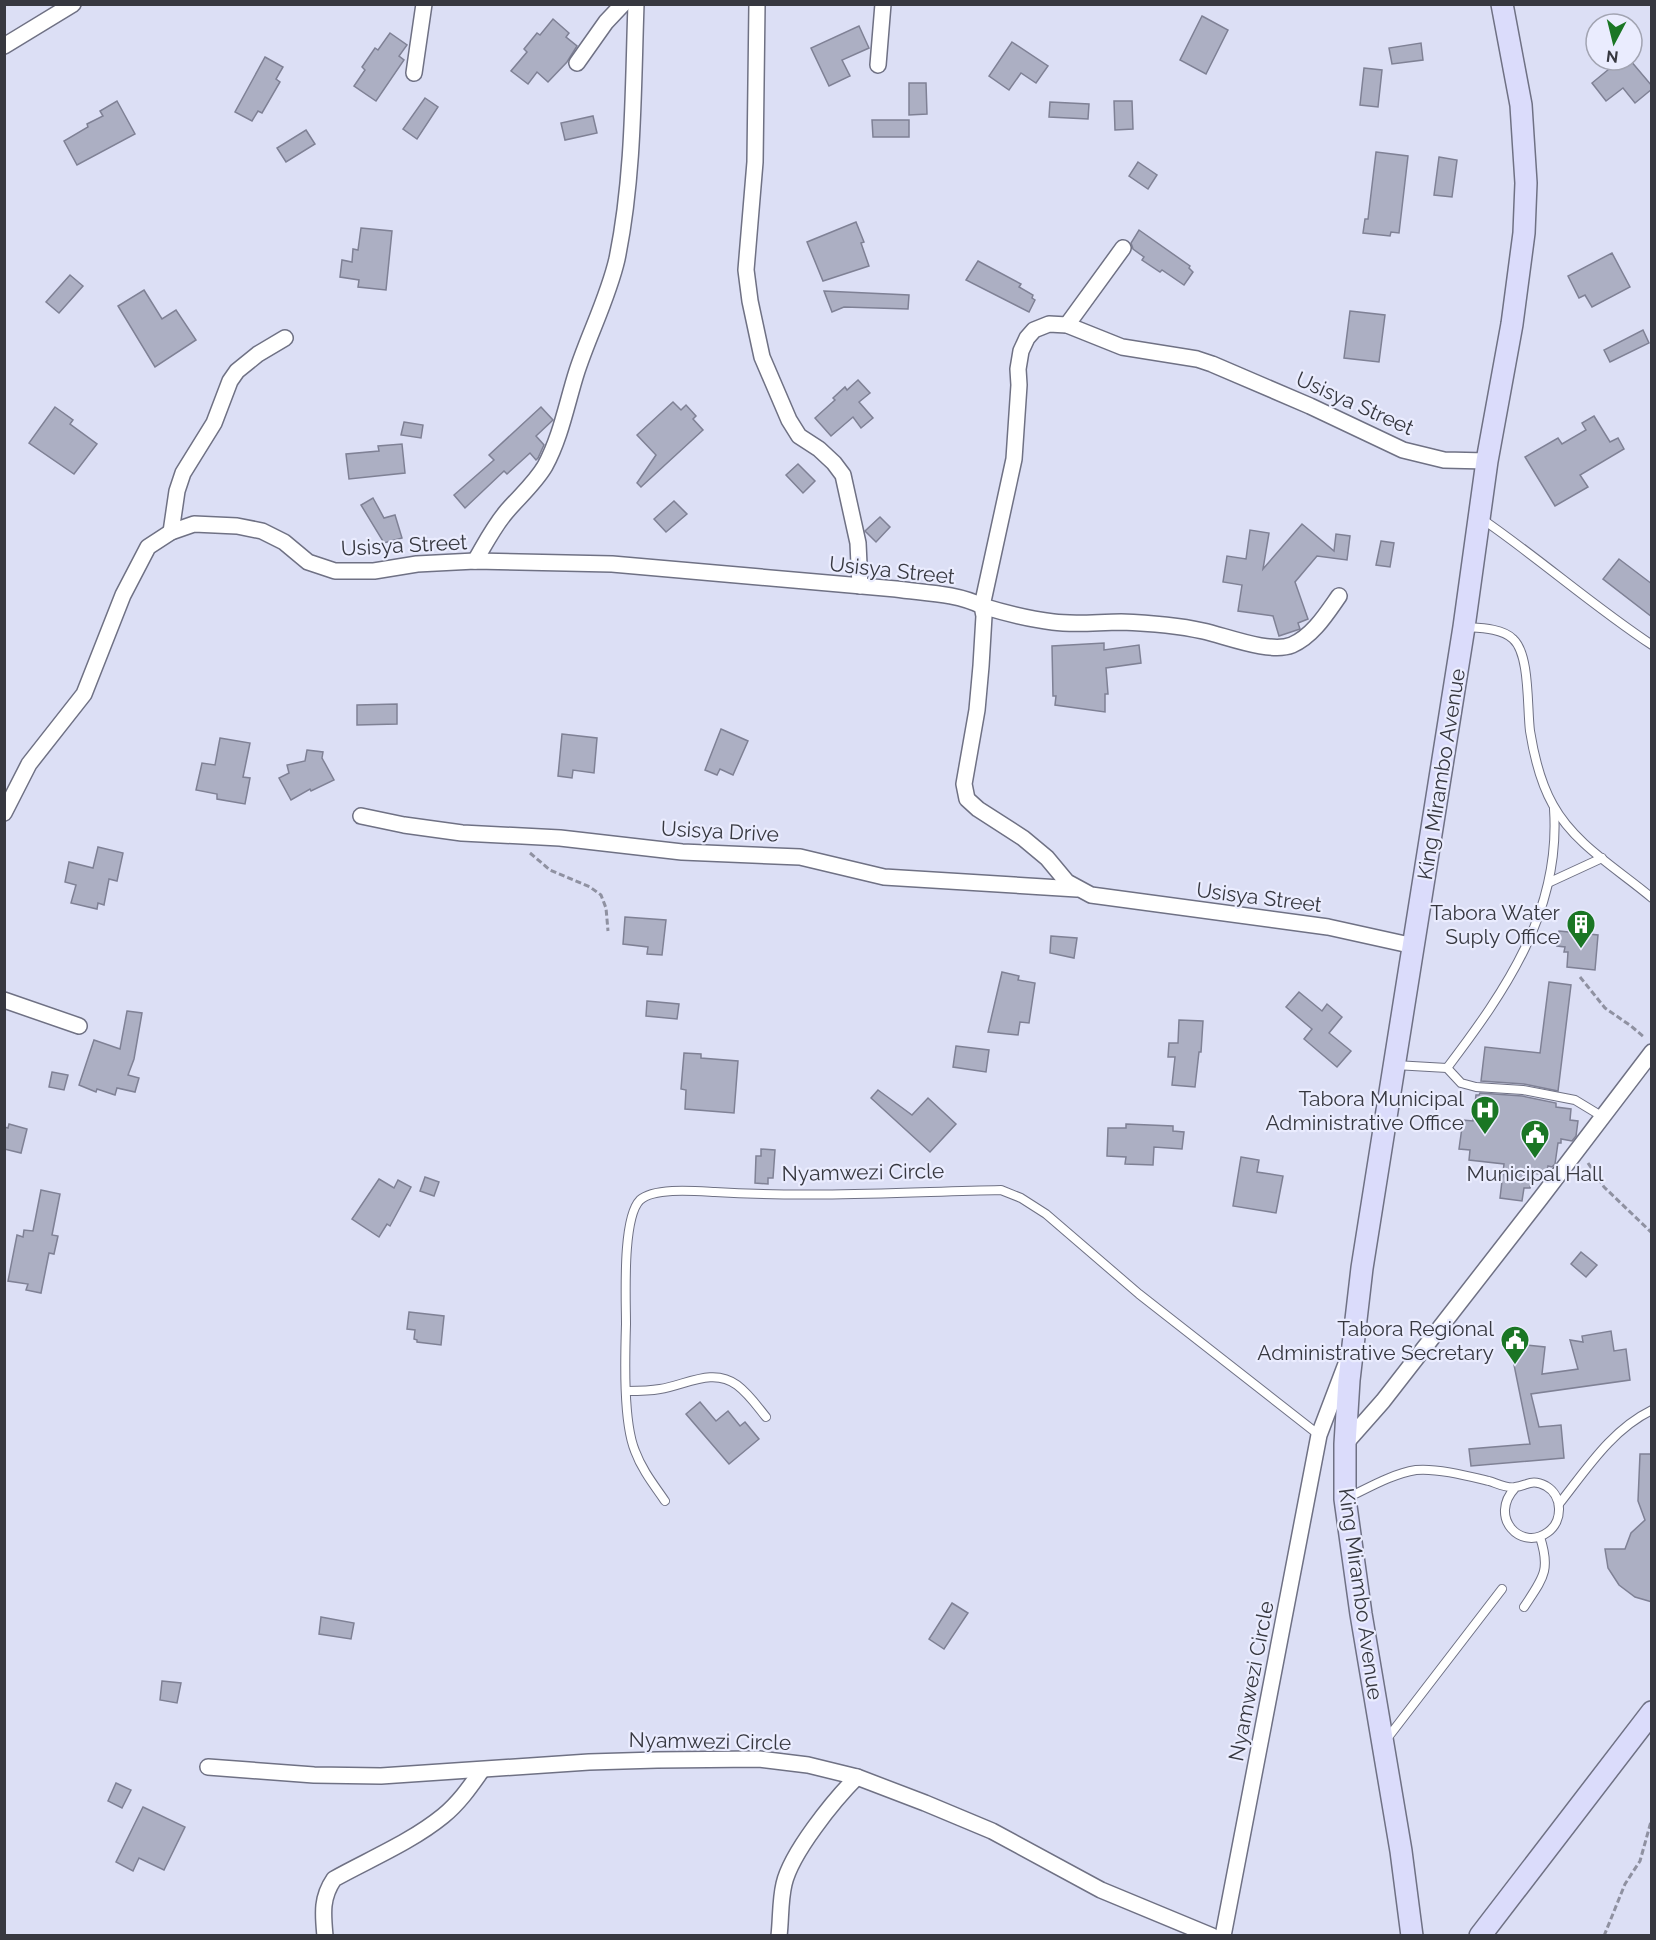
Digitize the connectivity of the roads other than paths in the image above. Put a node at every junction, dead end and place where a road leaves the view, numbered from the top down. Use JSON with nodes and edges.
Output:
{"nodes":[{"id":1,"x":73,"y":4,"type":"edge"},
{"id":2,"x":424,"y":4,"type":"edge"},
{"id":3,"x":623,"y":4,"type":"edge"},
{"id":4,"x":636,"y":4,"type":"edge"},
{"id":5,"x":757,"y":4,"type":"edge"},
{"id":6,"x":883,"y":4,"type":"edge"},
{"id":7,"x":1502,"y":4,"type":"edge"},
{"id":8,"x":4,"y":46,"type":"edge"},
{"id":9,"x":577,"y":63,"type":"dead end"},
{"id":10,"x":878,"y":65,"type":"dead end"},
{"id":11,"x":414,"y":73,"type":"dead end"},
{"id":12,"x":1123,"y":248,"type":"dead end"},
{"id":13,"x":1067,"y":325,"type":"junction"},
{"id":14,"x":285,"y":338,"type":"dead end"},
{"id":15,"x":1487,"y":461,"type":"junction"},
{"id":16,"x":1480,"y":518,"type":"junction"},
{"id":17,"x":171,"y":532,"type":"junction"},
{"id":18,"x":475,"y":561,"type":"junction"},
{"id":19,"x":860,"y":586,"type":"junction"},
{"id":20,"x":1339,"y":596,"type":"dead end"},
{"id":21,"x":982,"y":606,"type":"junction"},
{"id":22,"x":1464,"y":627,"type":"junction"},
{"id":23,"x":1652,"y":645,"type":"edge"},
{"id":24,"x":1554,"y":807,"type":"junction"},
{"id":25,"x":4,"y":813,"type":"edge"},
{"id":26,"x":361,"y":816,"type":"dead end"},
{"id":27,"x":1602,"y":858,"type":"junction"},
{"id":28,"x":1550,"y":882,"type":"junction"},
{"id":29,"x":1077,"y":889,"type":"junction"},
{"id":30,"x":1652,"y":898,"type":"edge"},
{"id":31,"x":1414,"y":946,"type":"junction"},
{"id":32,"x":4,"y":1000,"type":"edge"},
{"id":33,"x":79,"y":1026,"type":"dead end"},
{"id":34,"x":1648,"y":1045,"type":"edge"},
{"id":35,"x":1395,"y":1065,"type":"junction"},
{"id":36,"x":1447,"y":1068,"type":"junction"},
{"id":37,"x":1603,"y":1117,"type":"junction"},
{"id":38,"x":1353,"y":1348,"type":"junction"},
{"id":39,"x":627,"y":1391,"type":"junction"},
{"id":40,"x":1652,"y":1410,"type":"edge"},
{"id":41,"x":766,"y":1417,"type":"dead end"},
{"id":42,"x":1319,"y":1435,"type":"junction"},
{"id":43,"x":1345,"y":1444,"type":"junction"},
{"id":44,"x":1515,"y":1488,"type":"junction"},
{"id":45,"x":1345,"y":1499,"type":"junction"},
{"id":46,"x":665,"y":1501,"type":"dead end"},
{"id":47,"x":1559,"y":1504,"type":"junction"},
{"id":48,"x":1540,"y":1536,"type":"junction"},
{"id":49,"x":1502,"y":1589,"type":"dead end"},
{"id":50,"x":1524,"y":1607,"type":"dead end"},
{"id":51,"x":1652,"y":1712,"type":"edge"},
{"id":52,"x":1384,"y":1743,"type":"junction"},
{"id":53,"x":208,"y":1767,"type":"dead end"},
{"id":54,"x":482,"y":1770,"type":"junction"},
{"id":55,"x":856,"y":1777,"type":"junction"},
{"id":56,"x":325,"y":1935,"type":"edge"},
{"id":57,"x":779,"y":1935,"type":"edge"},
{"id":58,"x":1212,"y":1935,"type":"edge"},
{"id":59,"x":1223,"y":1935,"type":"edge"},
{"id":60,"x":1412,"y":1935,"type":"edge"},
{"id":61,"x":1480,"y":1935,"type":"edge"}],
"edges":[{"from":1,"to":8,"type":"street"},
{"from":2,"to":11,"type":"street"},
{"from":3,"to":9,"type":"street"},
{"from":4,"to":18,"type":"street"},
{"from":5,"to":19,"type":"street"},
{"from":6,"to":10,"type":"street"},
{"from":7,"to":15,"type":"main road","name":"King Mirambo Avenue"},
{"from":12,"to":13,"type":"street"},
{"from":13,"to":15,"type":"street","name":"Usisya Street"},
{"from":13,"to":21,"type":"street","name":"Usisya Street"},
{"from":14,"to":17,"type":"street"},
{"from":15,"to":16,"type":"main road","name":"King Mirambo Avenue"},
{"from":16,"to":22,"type":"main road","name":"King Mirambo Avenue"},
{"from":16,"to":23,"type":"lane"},
{"from":17,"to":18,"type":"street","name":"Usisya Street"},
{"from":17,"to":25,"type":"street","name":"Usisya Street"},
{"from":18,"to":19,"type":"street","name":"Usisya Street"},
{"from":19,"to":21,"type":"street","name":"Usisya Street"},
{"from":20,"to":21,"type":"street"},
{"from":21,"to":29,"type":"street","name":"Usisya Street"},
{"from":22,"to":24,"type":"lane"},
{"from":22,"to":31,"type":"main road","name":"King Mirambo Avenue"},
{"from":24,"to":27,"type":"lane"},
{"from":24,"to":28,"type":"lane"},
{"from":26,"to":29,"type":"street","name":"Usisya Drive"},
{"from":27,"to":28,"type":"lane"},
{"from":27,"to":30,"type":"lane"},
{"from":28,"to":36,"type":"lane"},
{"from":29,"to":31,"type":"street","name":"Usisya Street"},
{"from":31,"to":35,"type":"main road","name":"King Mirambo Avenue"},
{"from":32,"to":33,"type":"street"},
{"from":34,"to":37,"type":"street"},
{"from":35,"to":36,"type":"lane"},
{"from":35,"to":38,"type":"main road","name":"King Mirambo Avenue"},
{"from":36,"to":37,"type":"lane"},
{"from":37,"to":43,"type":"street"},
{"from":38,"to":42,"type":"street","name":"Nyamwezi Circle"},
{"from":38,"to":43,"type":"main road","name":"King Mirambo Avenue"},
{"from":39,"to":41,"type":"lane"},
{"from":39,"to":42,"type":"lane","name":"Nyamwezi Circle"},
{"from":39,"to":46,"type":"lane","name":"Nyamwezi Circle"},
{"from":40,"to":47,"type":"lane"},
{"from":42,"to":59,"type":"street","name":"Nyamwezi Circle"},
{"from":43,"to":45,"type":"main road","name":"King Mirambo Avenue"},
{"from":44,"to":45,"type":"lane"},
{"from":44,"to":47,"type":"lane"},
{"from":44,"to":48,"type":"lane"},
{"from":45,"to":52,"type":"main road","name":"King Mirambo Avenue"},
{"from":47,"to":48,"type":"lane"},
{"from":48,"to":50,"type":"lane"},
{"from":49,"to":52,"type":"lane"},
{"from":51,"to":61,"type":"main road"},
{"from":52,"to":60,"type":"main road","name":"King Mirambo Avenue"},
{"from":53,"to":54,"type":"street","name":"Nyamwezi Circle"},
{"from":54,"to":55,"type":"street","name":"Nyamwezi Circle"},
{"from":54,"to":56,"type":"street"},
{"from":55,"to":57,"type":"street"},
{"from":55,"to":58,"type":"street","name":"Nyamwezi Circle"}]}
